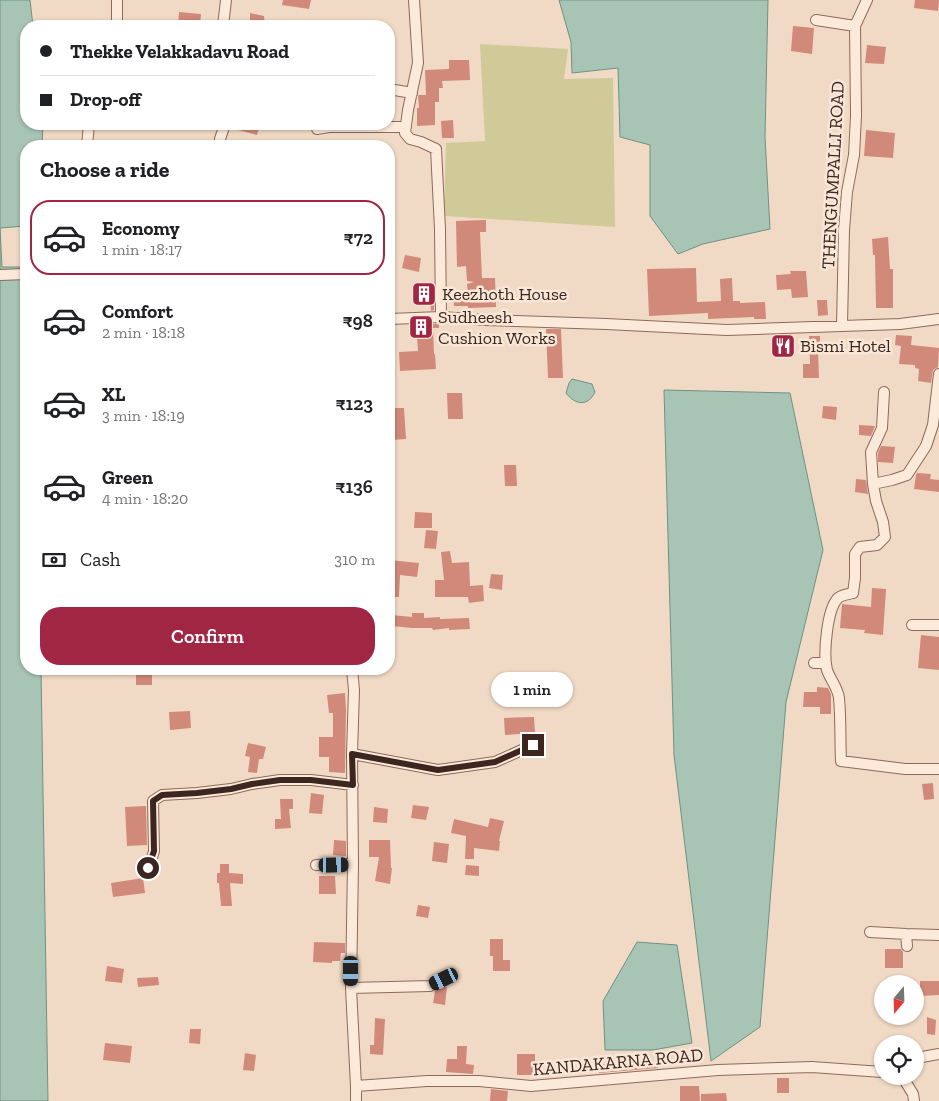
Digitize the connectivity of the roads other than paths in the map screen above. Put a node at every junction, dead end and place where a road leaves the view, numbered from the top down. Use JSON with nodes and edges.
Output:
{"nodes":[{"id":1,"x":117,"y":0,"type":"edge"},
{"id":2,"x":226,"y":0,"type":"edge"},
{"id":3,"x":414,"y":0,"type":"edge"},
{"id":4,"x":867,"y":0,"type":"edge"},
{"id":5,"x":117,"y":20,"type":"edge"},
{"id":6,"x":224,"y":20,"type":"edge"},
{"id":7,"x":816,"y":20,"type":"dead end"},
{"id":8,"x":855,"y":26,"type":"junction"},
{"id":9,"x":395,"y":90,"type":"edge"},
{"id":10,"x":412,"y":93,"type":"junction"},
{"id":11,"x":395,"y":127,"type":"edge"},
{"id":12,"x":406,"y":127,"type":"junction"},
{"id":13,"x":20,"y":274,"type":"edge"},
{"id":14,"x":0,"y":275,"type":"edge"},
{"id":15,"x":441,"y":317,"type":"junction"},
{"id":16,"x":395,"y":319,"type":"edge"},
{"id":17,"x":939,"y":319,"type":"edge"},
{"id":18,"x":842,"y":326,"type":"junction"},
{"id":19,"x":939,"y":374,"type":"edge"},
{"id":20,"x":884,"y":392,"type":"dead end"},
{"id":21,"x":873,"y":484,"type":"junction"},
{"id":22,"x":912,"y":625,"type":"dead end"},
{"id":23,"x":939,"y":626,"type":"edge"},
{"id":24,"x":814,"y":662,"type":"dead end"},
{"id":25,"x":826,"y":663,"type":"junction"},
{"id":26,"x":353,"y":675,"type":"edge"},
{"id":27,"x":533,"y":745,"type":"dead end"},
{"id":28,"x":352,"y":754,"type":"junction"},
{"id":29,"x":939,"y":769,"type":"edge"},
{"id":30,"x":353,"y":785,"type":"junction"},
{"id":31,"x":353,"y":864,"type":"junction"},
{"id":32,"x":316,"y":865,"type":"dead end"},
{"id":33,"x":148,"y":868,"type":"dead end"},
{"id":34,"x":870,"y":932,"type":"dead end"},
{"id":35,"x":906,"y":934,"type":"junction"},
{"id":36,"x":939,"y":935,"type":"edge"},
{"id":37,"x":907,"y":946,"type":"dead end"},
{"id":38,"x":444,"y":979,"type":"dead end"},
{"id":39,"x":351,"y":988,"type":"junction"},
{"id":40,"x":939,"y":1054,"type":"edge"},
{"id":41,"x":924,"y":1057,"type":"edge"},
{"id":42,"x":874,"y":1071,"type":"edge"},
{"id":43,"x":908,"y":1085,"type":"edge"},
{"id":44,"x":356,"y":1086,"type":"junction"},
{"id":45,"x":356,"y":1101,"type":"edge"},
{"id":46,"x":914,"y":1101,"type":"edge"}],
"edges":[{"from":1,"to":5,"type":"street"},
{"from":2,"to":6,"type":"street"},
{"from":3,"to":10,"type":"street"},
{"from":4,"to":8,"type":"street","name":"THENGUMPALLI ROAD"},
{"from":7,"to":8,"type":"street"},
{"from":8,"to":18,"type":"street","name":"THENGUMPALLI ROAD"},
{"from":9,"to":10,"type":"street"},
{"from":10,"to":12,"type":"street"},
{"from":11,"to":12,"type":"street"},
{"from":12,"to":15,"type":"street"},
{"from":13,"to":14,"type":"street"},
{"from":15,"to":16,"type":"street"},
{"from":15,"to":18,"type":"street"},
{"from":17,"to":18,"type":"street"},
{"from":19,"to":21,"type":"street"},
{"from":20,"to":21,"type":"street"},
{"from":21,"to":25,"type":"street"},
{"from":22,"to":23,"type":"street"},
{"from":24,"to":25,"type":"street"},
{"from":25,"to":29,"type":"street"},
{"from":26,"to":28,"type":"street"},
{"from":27,"to":28,"type":"street"},
{"from":28,"to":30,"type":"street"},
{"from":30,"to":31,"type":"street"},
{"from":30,"to":33,"type":"street"},
{"from":31,"to":32,"type":"street"},
{"from":31,"to":39,"type":"street"},
{"from":34,"to":35,"type":"street"},
{"from":35,"to":36,"type":"street"},
{"from":35,"to":37,"type":"street"},
{"from":38,"to":39,"type":"street"},
{"from":39,"to":44,"type":"street"},
{"from":40,"to":41,"type":"street"},
{"from":42,"to":44,"type":"street","name":"KANDAKARNA ROAD"},
{"from":43,"to":46,"type":"street"},
{"from":44,"to":45,"type":"street"}]}
